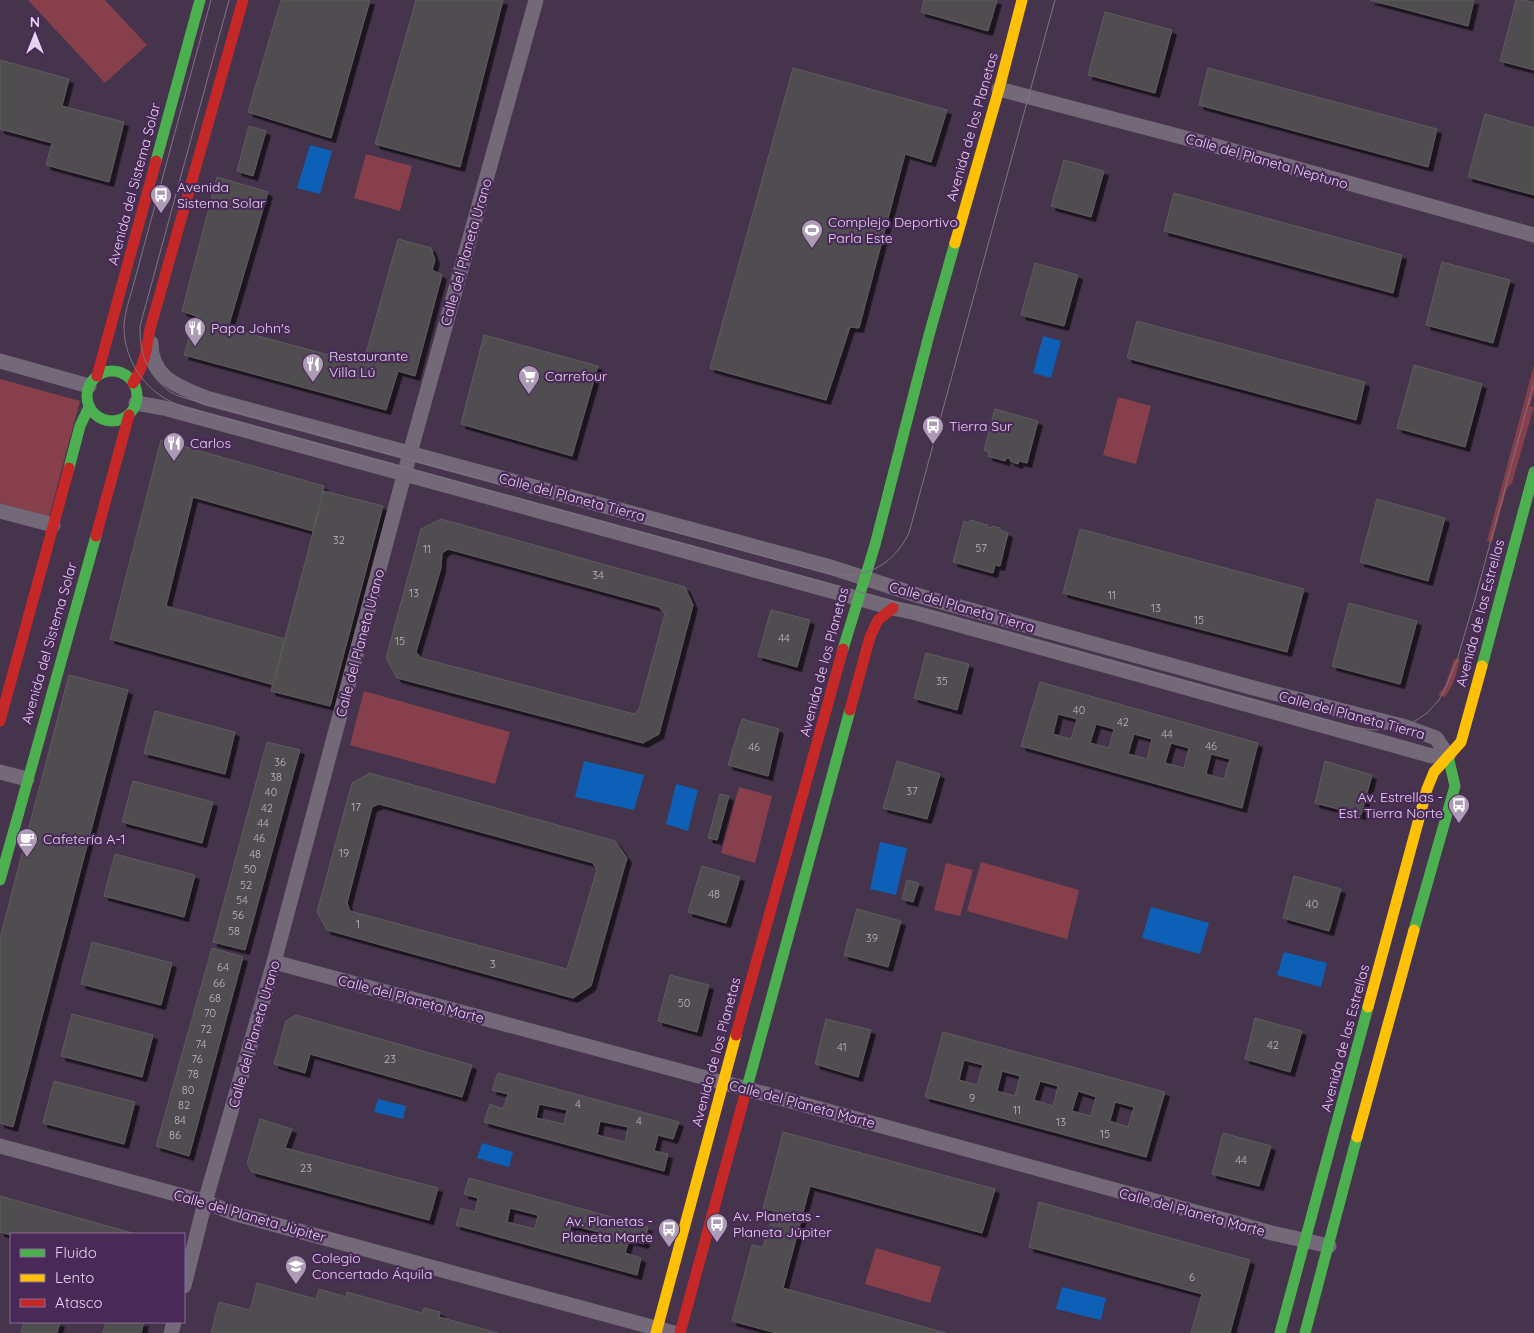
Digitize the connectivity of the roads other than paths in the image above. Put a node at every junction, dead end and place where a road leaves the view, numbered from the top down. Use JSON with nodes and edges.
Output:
{"nodes":[{"id":1,"x":200,"y":0,"type":"edge"},
{"id":2,"x":243,"y":0,"type":"edge"},
{"id":3,"x":536,"y":0,"type":"edge"},
{"id":4,"x":1022,"y":0,"type":"edge"},
{"id":5,"x":999,"y":90,"type":"junction"},
{"id":6,"x":1534,"y":235,"type":"edge"},
{"id":7,"x":150,"y":329,"type":"junction"},
{"id":8,"x":0,"y":361,"type":"edge"},
{"id":9,"x":93,"y":381,"type":"junction"},
{"id":10,"x":133,"y":383,"type":"junction"},
{"id":11,"x":89,"y":407,"type":"junction"},
{"id":12,"x":133,"y":409,"type":"junction"},
{"id":13,"x":410,"y":454,"type":"junction"},
{"id":14,"x":1534,"y":472,"type":"edge"},
{"id":15,"x":404,"y":474,"type":"junction"},
{"id":16,"x":0,"y":511,"type":"edge"},
{"id":17,"x":53,"y":525,"type":"junction"},
{"id":18,"x":864,"y":578,"type":"junction"},
{"id":19,"x":858,"y":598,"type":"junction"},
{"id":20,"x":894,"y":608,"type":"junction"},
{"id":21,"x":0,"y":721,"type":"edge"},
{"id":22,"x":1448,"y":756,"type":"junction"},
{"id":23,"x":0,"y":772,"type":"edge"},
{"id":24,"x":27,"y":779,"type":"junction"},
{"id":25,"x":0,"y":880,"type":"edge"},
{"id":26,"x":274,"y":962,"type":"junction"},
{"id":27,"x":722,"y":1083,"type":"junction"},
{"id":28,"x":747,"y":1089,"type":"junction"},
{"id":29,"x":0,"y":1146,"type":"edge"},
{"id":30,"x":205,"y":1202,"type":"junction"},
{"id":31,"x":1305,"y":1242,"type":"junction"},
{"id":32,"x":1329,"y":1246,"type":"junction"},
{"id":33,"x":185,"y":1282,"type":"edge"},
{"id":34,"x":657,"y":1331,"type":"edge"},
{"id":35,"x":674,"y":1333,"type":"edge"},
{"id":36,"x":680,"y":1333,"type":"edge"},
{"id":37,"x":1280,"y":1333,"type":"edge"},
{"id":38,"x":1304,"y":1333,"type":"edge"}],
"edges":[{"from":1,"to":9,"type":"street","name":"Avenida del Sistema Solar"},
{"from":2,"to":7,"type":"street"},
{"from":3,"to":13,"type":"street","name":"Calle del Planeta Urano"},
{"from":4,"to":5,"type":"street","name":"Avenida de los Planetas"},
{"from":5,"to":6,"type":"street","name":"Calle del Planeta Neptuno"},
{"from":5,"to":18,"type":"street","name":"Avenida de los Planetas"},
{"from":7,"to":10,"type":"street"},
{"from":7,"to":13,"type":"street","name":"Calle del Planeta Tierra"},
{"from":8,"to":9,"type":"street"},
{"from":9,"to":10,"type":"street"},
{"from":9,"to":11,"type":"street"},
{"from":10,"to":12,"type":"street"},
{"from":11,"to":12,"type":"street"},
{"from":11,"to":17,"type":"street","name":"Avenida del Sistema Solar"},
{"from":12,"to":15,"type":"street","name":"Calle del Planeta Tierra"},
{"from":12,"to":24,"type":"street","name":"Avenida del Sistema Solar"},
{"from":13,"to":15,"type":"street","name":"Calle del Planeta Urano"},
{"from":13,"to":18,"type":"street","name":"Calle del Planeta Tierra"},
{"from":14,"to":22,"type":"street","name":"Avenida de las Estrellas"},
{"from":15,"to":19,"type":"street","name":"Calle del Planeta Tierra"},
{"from":15,"to":26,"type":"street","name":"Calle del Planeta Urano"},
{"from":16,"to":17,"type":"street"},
{"from":17,"to":21,"type":"street","name":"Avenida del Sistema Solar"},
{"from":18,"to":19,"type":"street","name":"Avenida de los Planetas"},
{"from":18,"to":22,"type":"street","name":"Calle del Planeta Tierra"},
{"from":19,"to":20,"type":"street","name":"Calle del Planeta Tierra"},
{"from":19,"to":27,"type":"street","name":"Avenida de los Planetas"},
{"from":20,"to":22,"type":"street","name":"Calle del Planeta Tierra"},
{"from":20,"to":28,"type":"street"},
{"from":22,"to":31,"type":"street","name":"Avenida de las Estrellas"},
{"from":22,"to":32,"type":"street"},
{"from":23,"to":24,"type":"street"},
{"from":24,"to":25,"type":"street","name":"Avenida del Sistema Solar"},
{"from":26,"to":27,"type":"street","name":"Calle del Planeta Marte"},
{"from":26,"to":30,"type":"street","name":"Calle del Planeta Urano"},
{"from":27,"to":28,"type":"street","name":"Calle del Planeta Marte"},
{"from":27,"to":34,"type":"street","name":"Avenida de los Planetas"},
{"from":28,"to":31,"type":"street","name":"Calle del Planeta Marte"},
{"from":28,"to":36,"type":"street"},
{"from":29,"to":30,"type":"street","name":"Calle del Planeta Júpiter"},
{"from":30,"to":33,"type":"street","name":"Calle del Planeta Urano"},
{"from":30,"to":34,"type":"street","name":"Calle del Planeta Júpiter"},
{"from":31,"to":32,"type":"street","name":"Calle del Planeta Marte"},
{"from":31,"to":37,"type":"street","name":"Avenida de las Estrellas"},
{"from":32,"to":38,"type":"street"},
{"from":34,"to":35,"type":"street","name":"Calle del Planeta Júpiter"}]}
